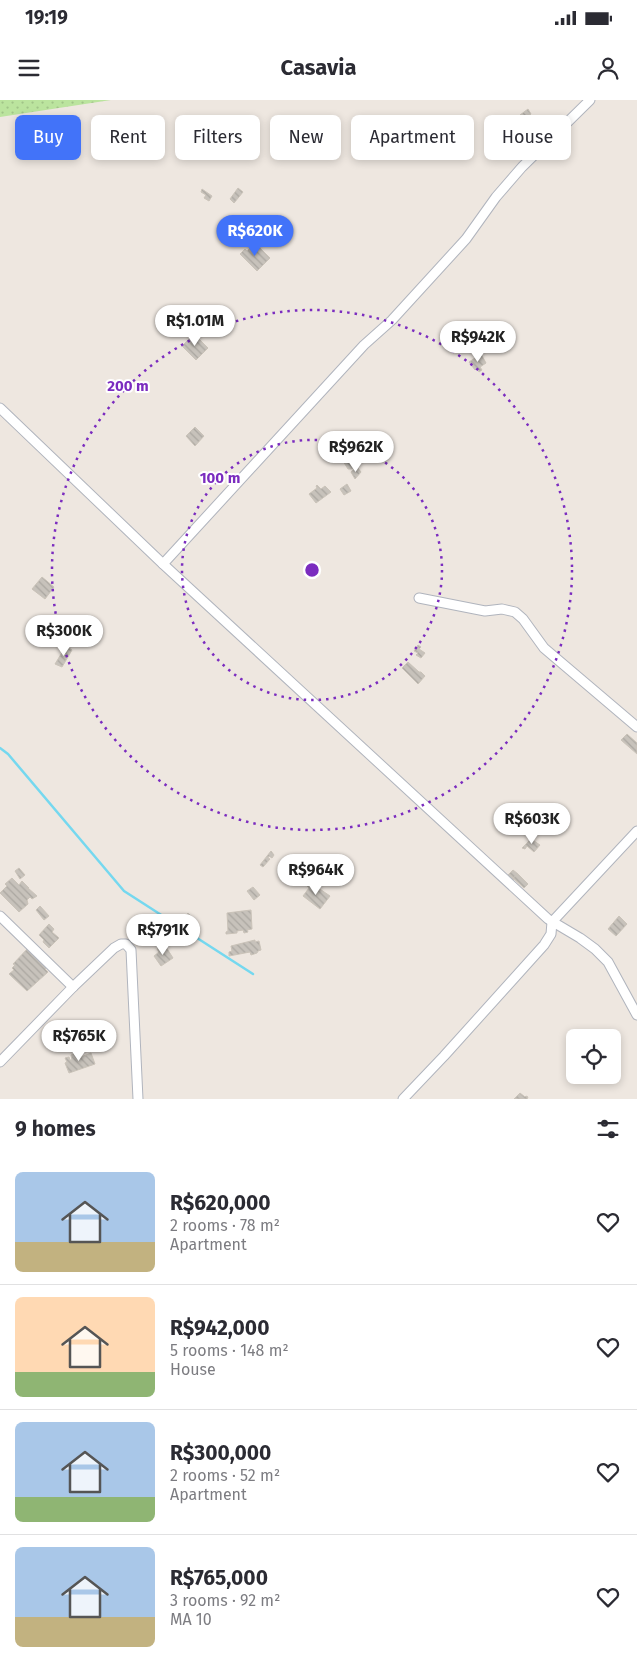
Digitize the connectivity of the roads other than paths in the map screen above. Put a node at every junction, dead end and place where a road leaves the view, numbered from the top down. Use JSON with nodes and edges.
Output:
{"nodes":[{"id":1,"x":590,"y":100,"type":"edge"},
{"id":2,"x":0,"y":408,"type":"edge"},
{"id":3,"x":163,"y":564,"type":"junction"},
{"id":4,"x":419,"y":598,"type":"dead end"},
{"id":5,"x":637,"y":727,"type":"edge"},
{"id":6,"x":637,"y":831,"type":"edge"},
{"id":7,"x":0,"y":916,"type":"edge"},
{"id":8,"x":552,"y":922,"type":"junction"},
{"id":9,"x":73,"y":987,"type":"junction"},
{"id":10,"x":637,"y":1015,"type":"edge"},
{"id":11,"x":1,"y":1059,"type":"edge"},
{"id":12,"x":138,"y":1099,"type":"edge"},
{"id":13,"x":403,"y":1099,"type":"edge"}],
"edges":[{"from":1,"to":3,"type":"street"},
{"from":2,"to":3,"type":"street"},
{"from":3,"to":8,"type":"street"},
{"from":4,"to":5,"type":"street"},
{"from":6,"to":8,"type":"street"},
{"from":7,"to":9,"type":"street"},
{"from":8,"to":10,"type":"street"},
{"from":8,"to":13,"type":"street"},
{"from":9,"to":11,"type":"street"},
{"from":9,"to":12,"type":"street"}]}
